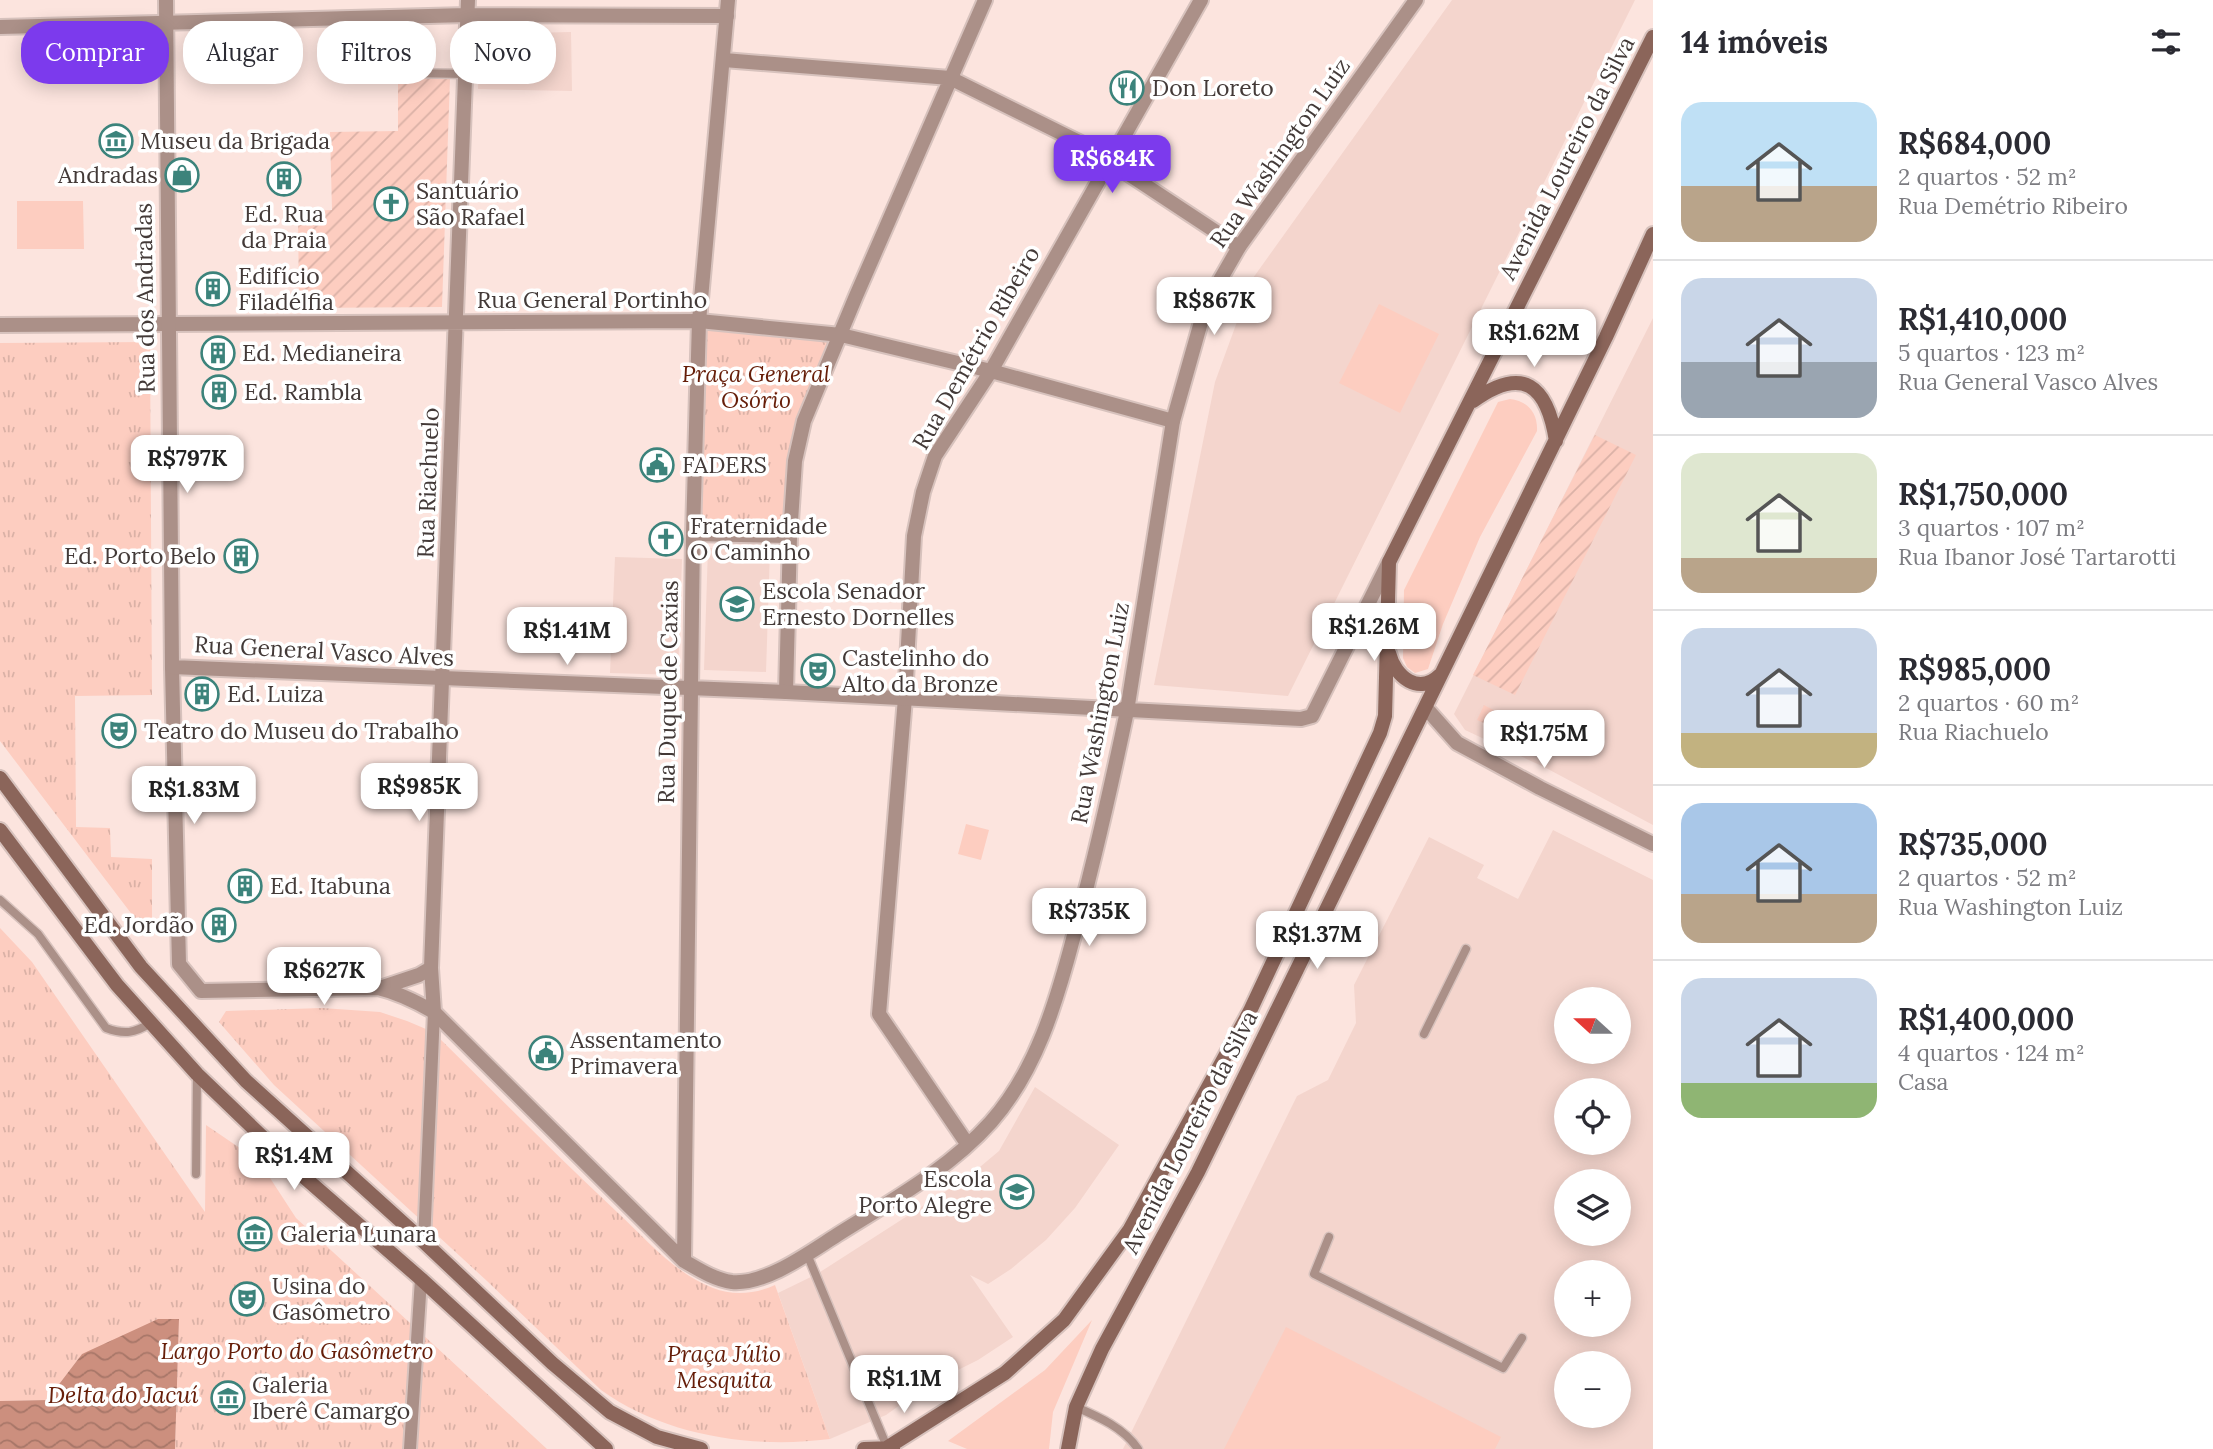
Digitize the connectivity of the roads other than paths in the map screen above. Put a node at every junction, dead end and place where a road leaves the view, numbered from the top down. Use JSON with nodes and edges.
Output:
{"nodes":[{"id":1,"x":166,"y":0,"type":"edge"},
{"id":2,"x":728,"y":0,"type":"edge"},
{"id":3,"x":985,"y":0,"type":"edge"},
{"id":4,"x":1201,"y":0,"type":"edge"},
{"id":5,"x":1416,"y":0,"type":"edge"},
{"id":6,"x":467,"y":8,"type":"edge"},
{"id":7,"x":727,"y":16,"type":"junction"},
{"id":8,"x":166,"y":21,"type":"edge"},
{"id":9,"x":169,"y":24,"type":"edge"},
{"id":10,"x":0,"y":27,"type":"edge"},
{"id":11,"x":21,"y":27,"type":"edge"},
{"id":12,"x":1653,"y":37,"type":"edge"},
{"id":13,"x":724,"y":61,"type":"junction"},
{"id":14,"x":950,"y":78,"type":"junction"},
{"id":15,"x":166,"y":84,"type":"edge"},
{"id":16,"x":466,"y":84,"type":"edge"},
{"id":17,"x":1110,"y":162,"type":"junction"},
{"id":18,"x":1653,"y":234,"type":"edge"},
{"id":19,"x":1238,"y":247,"type":"junction"},
{"id":20,"x":699,"y":321,"type":"junction"},
{"id":21,"x":457,"y":322,"type":"junction"},
{"id":22,"x":167,"y":324,"type":"junction"},
{"id":23,"x":0,"y":325,"type":"edge"},
{"id":24,"x":841,"y":335,"type":"junction"},
{"id":25,"x":991,"y":371,"type":"junction"},
{"id":26,"x":1470,"y":404,"type":"junction"},
{"id":27,"x":1173,"y":421,"type":"junction"},
{"id":28,"x":1556,"y":440,"type":"junction"},
{"id":29,"x":693,"y":534,"type":"junction"},
{"id":30,"x":790,"y":536,"type":"junction"},
{"id":31,"x":1389,"y":562,"type":"junction"},
{"id":32,"x":1387,"y":641,"type":"junction"},
{"id":33,"x":172,"y":667,"type":"junction"},
{"id":34,"x":1442,"y":673,"type":"junction"},
{"id":35,"x":442,"y":680,"type":"junction"},
{"id":36,"x":691,"y":689,"type":"junction"},
{"id":37,"x":786,"y":692,"type":"junction"},
{"id":38,"x":905,"y":698,"type":"junction"},
{"id":39,"x":1426,"y":708,"type":"junction"},
{"id":40,"x":1127,"y":711,"type":"junction"},
{"id":41,"x":1312,"y":716,"type":"joint"},
{"id":42,"x":0,"y":778,"type":"edge"},
{"id":43,"x":0,"y":830,"type":"edge"},
{"id":44,"x":1653,"y":844,"type":"edge"},
{"id":45,"x":0,"y":901,"type":"edge"},
{"id":46,"x":1466,"y":949,"type":"dead end"},
{"id":47,"x":431,"y":968,"type":"junction"},
{"id":48,"x":378,"y":988,"type":"junction"},
{"id":49,"x":434,"y":1012,"type":"junction"},
{"id":50,"x":151,"y":1023,"type":"junction"},
{"id":51,"x":1424,"y":1034,"type":"dead end"},
{"id":52,"x":197,"y":1074,"type":"junction"},
{"id":53,"x":968,"y":1145,"type":"junction"},
{"id":54,"x":196,"y":1174,"type":"dead end"},
{"id":55,"x":1329,"y":1237,"type":"dead end"},
{"id":56,"x":424,"y":1242,"type":"junction"},
{"id":57,"x":807,"y":1254,"type":"junction"},
{"id":58,"x":684,"y":1261,"type":"junction"},
{"id":59,"x":421,"y":1279,"type":"junction"},
{"id":60,"x":1522,"y":1338,"type":"dead end"},
{"id":61,"x":1076,"y":1407,"type":"junction"},
{"id":62,"x":891,"y":1448,"type":"edge"},
{"id":63,"x":410,"y":1449,"type":"edge"},
{"id":64,"x":606,"y":1449,"type":"edge"},
{"id":65,"x":701,"y":1449,"type":"edge"},
{"id":66,"x":864,"y":1449,"type":"edge"},
{"id":67,"x":1068,"y":1449,"type":"edge"},
{"id":68,"x":1138,"y":1449,"type":"edge"}],
"edges":[{"from":1,"to":8,"type":"street","name":"Rua dos Andradas"},
{"from":2,"to":7,"type":"street","name":"Rua Duque de Caxias"},
{"from":3,"to":14,"type":"street"},
{"from":4,"to":17,"type":"street","name":"Rua Demétrio Ribeiro"},
{"from":5,"to":19,"type":"street","name":"Rua Washington Luiz"},
{"from":6,"to":7,"type":"street"},
{"from":6,"to":9,"type":"street"},
{"from":7,"to":13,"type":"street","name":"Rua Duque de Caxias"},
{"from":10,"to":11,"type":"street"},
{"from":12,"to":26,"type":"main road","name":"Avenida Loureiro da Silva"},
{"from":13,"to":14,"type":"street"},
{"from":13,"to":20,"type":"street","name":"Rua Duque de Caxias"},
{"from":14,"to":17,"type":"street"},
{"from":14,"to":24,"type":"street"},
{"from":15,"to":22,"type":"street","name":"Rua dos Andradas"},
{"from":16,"to":21,"type":"street","name":"Rua Riachuelo"},
{"from":17,"to":19,"type":"street"},
{"from":17,"to":25,"type":"street","name":"Rua Demétrio Ribeiro"},
{"from":18,"to":28,"type":"main road","name":"Avenida Loureiro da Silva"},
{"from":19,"to":27,"type":"street","name":"Rua Washington Luiz"},
{"from":20,"to":21,"type":"street","name":"Rua General Portinho"},
{"from":20,"to":24,"type":"street","name":"Rua General Portinho"},
{"from":20,"to":29,"type":"street","name":"Rua Duque de Caxias"},
{"from":21,"to":22,"type":"street","name":"Rua General Portinho"},
{"from":21,"to":35,"type":"street","name":"Rua Riachuelo"},
{"from":22,"to":23,"type":"street","name":"Rua General Portinho"},
{"from":22,"to":33,"type":"street","name":"Rua dos Andradas"},
{"from":24,"to":25,"type":"street","name":"Rua General Portinho"},
{"from":24,"to":30,"type":"street"},
{"from":25,"to":27,"type":"street","name":"Rua General Portinho"},
{"from":25,"to":38,"type":"street","name":"Rua Demétrio Ribeiro"},
{"from":26,"to":28,"type":"main road"},
{"from":26,"to":31,"type":"main road","name":"Avenida Loureiro da Silva"},
{"from":27,"to":40,"type":"street","name":"Rua Washington Luiz"},
{"from":28,"to":34,"type":"main road","name":"Avenida Loureiro da Silva"},
{"from":29,"to":30,"type":"street"},
{"from":29,"to":36,"type":"street","name":"Rua Duque de Caxias"},
{"from":30,"to":37,"type":"street"},
{"from":31,"to":32,"type":"main road","name":"Avenida Loureiro da Silva"},
{"from":31,"to":41,"type":"street","name":"Avenida Loureiro da Silva"},
{"from":32,"to":34,"type":"main road"},
{"from":32,"to":62,"type":"main road","name":"Avenida Loureiro da Silva"},
{"from":33,"to":35,"type":"street","name":"Rua General Vasco Alves"},
{"from":33,"to":48,"type":"street","name":"Rua dos Andradas"},
{"from":34,"to":39,"type":"main road","name":"Avenida Loureiro da Silva"},
{"from":35,"to":36,"type":"street","name":"Rua General Vasco Alves"},
{"from":35,"to":47,"type":"street","name":"Rua Riachuelo"},
{"from":36,"to":37,"type":"street","name":"Rua General Vasco Alves"},
{"from":36,"to":58,"type":"street","name":"Rua Duque de Caxias"},
{"from":37,"to":38,"type":"street","name":"Rua General Vasco Alves"},
{"from":38,"to":40,"type":"street","name":"Rua General Vasco Alves"},
{"from":38,"to":53,"type":"street","name":"Rua Demétrio Ribeiro"},
{"from":39,"to":44,"type":"street"},
{"from":39,"to":61,"type":"main road","name":"Avenida Loureiro da Silva"},
{"from":40,"to":41,"type":"street","name":"Rua General Vasco Alves"},
{"from":40,"to":53,"type":"street","name":"Rua Washington Luiz"},
{"from":42,"to":56,"type":"main road"},
{"from":43,"to":50,"type":"main road"},
{"from":45,"to":50,"type":"lane"},
{"from":46,"to":51,"type":"lane"},
{"from":47,"to":48,"type":"street"},
{"from":47,"to":49,"type":"street","name":"Rua Riachuelo"},
{"from":48,"to":49,"type":"street","name":"Rua Washington Luiz"},
{"from":49,"to":56,"type":"street"},
{"from":49,"to":58,"type":"street","name":"Rua Washington Luiz"},
{"from":50,"to":52,"type":"main road"},
{"from":52,"to":54,"type":"lane"},
{"from":52,"to":59,"type":"main road"},
{"from":53,"to":57,"type":"street","name":"Rua Washington Luiz"},
{"from":55,"to":60,"type":"lane"},
{"from":56,"to":65,"type":"main road"},
{"from":57,"to":58,"type":"street","name":"Rua Washington Luiz"},
{"from":57,"to":62,"type":"lane"},
{"from":59,"to":63,"type":"street"},
{"from":59,"to":64,"type":"main road"},
{"from":61,"to":67,"type":"main road","name":"Avenida Loureiro da Silva"},
{"from":61,"to":68,"type":"lane"},
{"from":62,"to":66,"type":"main road"}]}
